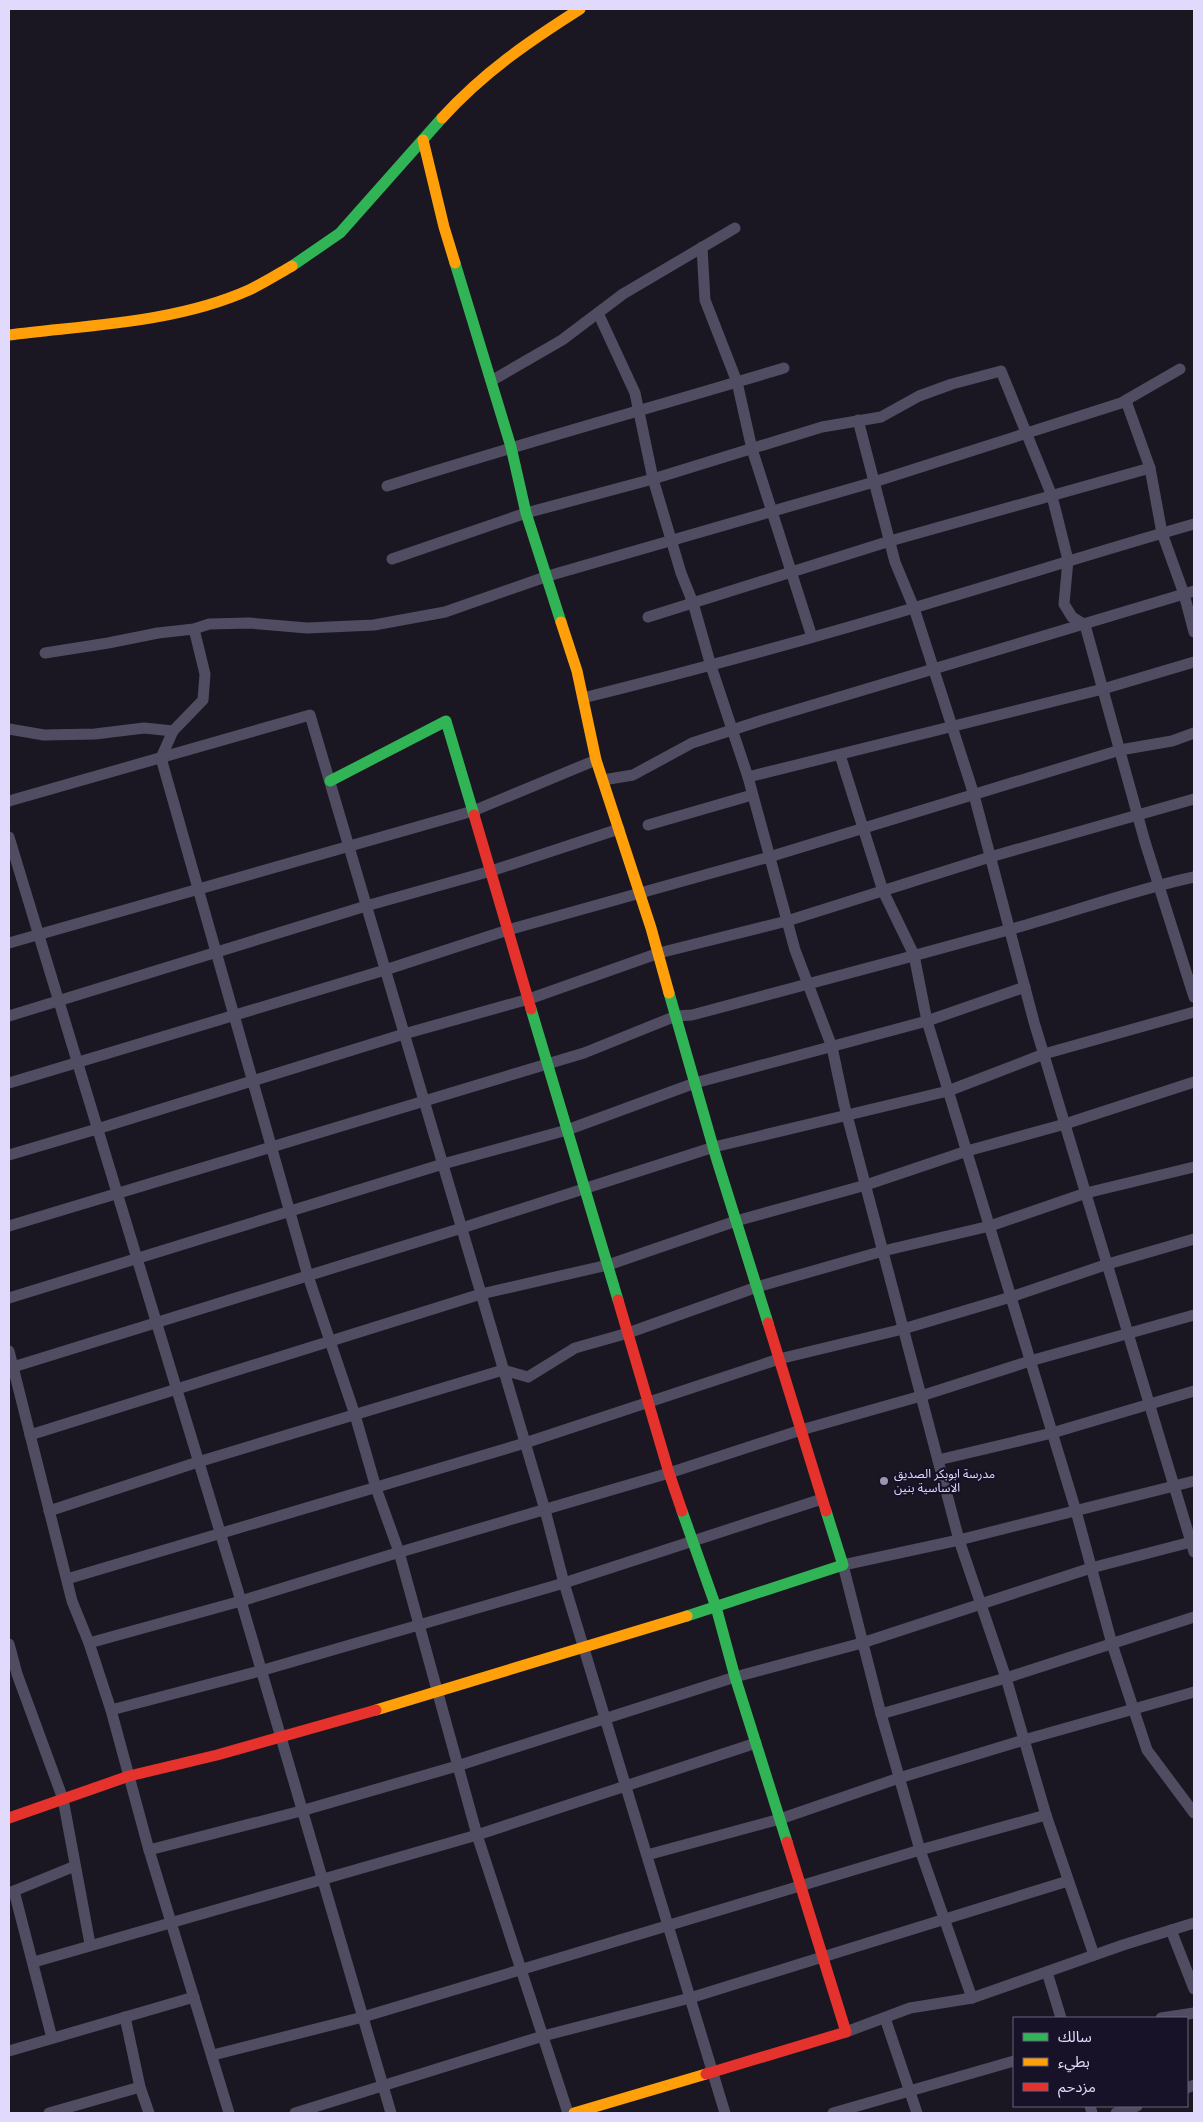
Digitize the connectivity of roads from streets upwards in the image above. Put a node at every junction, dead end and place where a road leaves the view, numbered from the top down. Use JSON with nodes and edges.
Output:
{"nodes":[{"id":1,"x":580,"y":9,"type":"edge"},
{"id":2,"x":423,"y":140,"type":"junction"},
{"id":3,"x":734,"y":228,"type":"dead end"},
{"id":4,"x":702,"y":247,"type":"junction"},
{"id":5,"x":598,"y":313,"type":"junction"},
{"id":6,"x":9,"y":335,"type":"edge"},
{"id":7,"x":784,"y":368,"type":"dead end"},
{"id":8,"x":1180,"y":369,"type":"dead end"},
{"id":9,"x":491,"y":381,"type":"junction"},
{"id":10,"x":737,"y":382,"type":"junction"},
{"id":11,"x":1126,"y":401,"type":"junction"},
{"id":12,"x":640,"y":412,"type":"junction"},
{"id":13,"x":858,"y":420,"type":"junction"},
{"id":14,"x":1027,"y":434,"type":"junction"},
{"id":15,"x":512,"y":446,"type":"junction"},
{"id":16,"x":752,"y":449,"type":"junction"},
{"id":17,"x":1150,"y":468,"type":"junction"},
{"id":18,"x":653,"y":479,"type":"junction"},
{"id":19,"x":874,"y":482,"type":"junction"},
{"id":20,"x":387,"y":486,"type":"dead end"},
{"id":21,"x":1052,"y":496,"type":"junction"},
{"id":22,"x":773,"y":511,"type":"junction"},
{"id":23,"x":526,"y":513,"type":"junction"},
{"id":24,"x":1194,"y":524,"type":"edge"},
{"id":25,"x":1162,"y":533,"type":"junction"},
{"id":26,"x":672,"y":539,"type":"junction"},
{"id":27,"x":890,"y":541,"type":"junction"},
{"id":28,"x":392,"y":559,"type":"dead end"},
{"id":29,"x":1068,"y":560,"type":"junction"},
{"id":30,"x":792,"y":572,"type":"junction"},
{"id":31,"x":548,"y":576,"type":"junction"},
{"id":32,"x":1189,"y":592,"type":"edge"},
{"id":33,"x":693,"y":603,"type":"junction"},
{"id":34,"x":914,"y":608,"type":"junction"},
{"id":35,"x":648,"y":617,"type":"dead end"},
{"id":36,"x":1085,"y":625,"type":"junction"},
{"id":37,"x":194,"y":629,"type":"junction"},
{"id":38,"x":1194,"y":632,"type":"edge"},
{"id":39,"x":812,"y":637,"type":"junction"},
{"id":40,"x":45,"y":653,"type":"dead end"},
{"id":41,"x":1194,"y":662,"type":"edge"},
{"id":42,"x":711,"y":666,"type":"junction"},
{"id":43,"x":934,"y":670,"type":"junction"},
{"id":44,"x":1103,"y":689,"type":"junction"},
{"id":45,"x":583,"y":698,"type":"junction"},
{"id":46,"x":950,"y":727,"type":"junction"},
{"id":47,"x":9,"y":729,"type":"edge"},
{"id":48,"x":733,"y":730,"type":"junction"},
{"id":49,"x":173,"y":731,"type":"junction"},
{"id":50,"x":1194,"y":733,"type":"edge"},
{"id":51,"x":1120,"y":750,"type":"junction"},
{"id":52,"x":840,"y":755,"type":"junction"},
{"id":53,"x":161,"y":758,"type":"junction"},
{"id":54,"x":596,"y":760,"type":"junction"},
{"id":55,"x":748,"y":777,"type":"junction"},
{"id":56,"x":603,"y":780,"type":"junction"},
{"id":57,"x":330,"y":781,"type":"junction"},
{"id":58,"x":752,"y":795,"type":"junction"},
{"id":59,"x":974,"y":795,"type":"junction"},
{"id":60,"x":1194,"y":799,"type":"edge"},
{"id":61,"x":9,"y":801,"type":"edge"},
{"id":62,"x":473,"y":811,"type":"junction"},
{"id":63,"x":1138,"y":815,"type":"junction"},
{"id":64,"x":648,"y":825,"type":"dead end"},
{"id":65,"x":863,"y":828,"type":"junction"},
{"id":66,"x":619,"y":829,"type":"junction"},
{"id":67,"x":9,"y":837,"type":"edge"},
{"id":68,"x":348,"y":845,"type":"junction"},
{"id":69,"x":990,"y":856,"type":"junction"},
{"id":70,"x":769,"y":857,"type":"junction"},
{"id":71,"x":490,"y":871,"type":"junction"},
{"id":72,"x":1194,"y":877,"type":"edge"},
{"id":73,"x":1159,"y":884,"type":"junction"},
{"id":74,"x":198,"y":888,"type":"junction"},
{"id":75,"x":883,"y":891,"type":"junction"},
{"id":76,"x":640,"y":892,"type":"junction"},
{"id":77,"x":366,"y":906,"type":"junction"},
{"id":78,"x":787,"y":922,"type":"junction"},
{"id":79,"x":508,"y":930,"type":"junction"},
{"id":80,"x":1010,"y":930,"type":"junction"},
{"id":81,"x":38,"y":934,"type":"junction"},
{"id":82,"x":9,"y":944,"type":"edge"},
{"id":83,"x":216,"y":952,"type":"junction"},
{"id":84,"x":658,"y":953,"type":"junction"},
{"id":85,"x":914,"y":955,"type":"junction"},
{"id":86,"x":385,"y":970,"type":"junction"},
{"id":87,"x":808,"y":984,"type":"junction"},
{"id":88,"x":1025,"y":987,"type":"junction"},
{"id":89,"x":1194,"y":997,"type":"edge"},
{"id":90,"x":529,"y":999,"type":"junction"},
{"id":91,"x":58,"y":1001,"type":"junction"},
{"id":92,"x":1194,"y":1012,"type":"edge"},
{"id":93,"x":9,"y":1016,"type":"edge"},
{"id":94,"x":234,"y":1016,"type":"junction"},
{"id":95,"x":676,"y":1016,"type":"junction"},
{"id":96,"x":927,"y":1021,"type":"junction"},
{"id":97,"x":404,"y":1034,"type":"junction"},
{"id":98,"x":832,"y":1047,"type":"junction"},
{"id":99,"x":1044,"y":1054,"type":"junction"},
{"id":100,"x":77,"y":1063,"type":"junction"},
{"id":101,"x":548,"y":1063,"type":"junction"},
{"id":102,"x":252,"y":1081,"type":"junction"},
{"id":103,"x":1194,"y":1082,"type":"edge"},
{"id":104,"x":695,"y":1083,"type":"junction"},
{"id":105,"x":9,"y":1084,"type":"edge"},
{"id":106,"x":948,"y":1091,"type":"junction"},
{"id":107,"x":424,"y":1101,"type":"junction"},
{"id":108,"x":848,"y":1116,"type":"junction"},
{"id":109,"x":1065,"y":1124,"type":"junction"},
{"id":110,"x":97,"y":1129,"type":"junction"},
{"id":111,"x":568,"y":1130,"type":"junction"},
{"id":112,"x":270,"y":1147,"type":"junction"},
{"id":113,"x":714,"y":1147,"type":"junction"},
{"id":114,"x":967,"y":1151,"type":"junction"},
{"id":115,"x":9,"y":1154,"type":"edge"},
{"id":116,"x":443,"y":1164,"type":"junction"},
{"id":117,"x":1194,"y":1167,"type":"edge"},
{"id":118,"x":866,"y":1185,"type":"junction"},
{"id":119,"x":585,"y":1189,"type":"junction"},
{"id":120,"x":116,"y":1193,"type":"junction"},
{"id":121,"x":1086,"y":1193,"type":"junction"},
{"id":122,"x":289,"y":1212,"type":"junction"},
{"id":123,"x":736,"y":1221,"type":"junction"},
{"id":124,"x":9,"y":1226,"type":"edge"},
{"id":125,"x":990,"y":1226,"type":"junction"},
{"id":126,"x":462,"y":1228,"type":"junction"},
{"id":127,"x":1194,"y":1239,"type":"edge"},
{"id":128,"x":883,"y":1251,"type":"junction"},
{"id":129,"x":136,"y":1258,"type":"junction"},
{"id":130,"x":1108,"y":1264,"type":"junction"},
{"id":131,"x":608,"y":1265,"type":"junction"},
{"id":132,"x":308,"y":1276,"type":"junction"},
{"id":133,"x":757,"y":1287,"type":"junction"},
{"id":134,"x":481,"y":1294,"type":"junction"},
{"id":135,"x":1011,"y":1297,"type":"junction"},
{"id":136,"x":9,"y":1298,"type":"edge"},
{"id":137,"x":1194,"y":1315,"type":"edge"},
{"id":138,"x":156,"y":1322,"type":"junction"},
{"id":139,"x":903,"y":1329,"type":"junction"},
{"id":140,"x":628,"y":1333,"type":"junction"},
{"id":141,"x":1129,"y":1334,"type":"junction"},
{"id":142,"x":330,"y":1342,"type":"junction"},
{"id":143,"x":9,"y":1351,"type":"edge"},
{"id":144,"x":779,"y":1359,"type":"junction"},
{"id":145,"x":1030,"y":1361,"type":"junction"},
{"id":146,"x":13,"y":1367,"type":"junction"},
{"id":147,"x":503,"y":1370,"type":"junction"},
{"id":148,"x":176,"y":1390,"type":"junction"},
{"id":149,"x":1194,"y":1391,"type":"edge"},
{"id":150,"x":921,"y":1396,"type":"junction"},
{"id":151,"x":648,"y":1402,"type":"junction"},
{"id":152,"x":1150,"y":1403,"type":"junction"},
{"id":153,"x":355,"y":1415,"type":"junction"},
{"id":154,"x":801,"y":1430,"type":"junction"},
{"id":155,"x":1052,"y":1433,"type":"junction"},
{"id":156,"x":30,"y":1435,"type":"junction"},
{"id":157,"x":525,"y":1443,"type":"junction"},
{"id":158,"x":938,"y":1460,"type":"junction"},
{"id":159,"x":198,"y":1462,"type":"junction"},
{"id":160,"x":669,"y":1473,"type":"junction"},
{"id":161,"x":1194,"y":1481,"type":"edge"},
{"id":162,"x":1175,"y":1486,"type":"junction"},
{"id":163,"x":376,"y":1488,"type":"junction"},
{"id":164,"x":822,"y":1499,"type":"junction"},
{"id":165,"x":544,"y":1510,"type":"junction"},
{"id":166,"x":49,"y":1511,"type":"junction"},
{"id":167,"x":1076,"y":1511,"type":"junction"},
{"id":168,"x":220,"y":1535,"type":"junction"},
{"id":169,"x":959,"y":1540,"type":"junction"},
{"id":170,"x":692,"y":1541,"type":"junction"},
{"id":171,"x":1193,"y":1547,"type":"edge"},
{"id":172,"x":399,"y":1552,"type":"junction"},
{"id":173,"x":843,"y":1565,"type":"junction"},
{"id":174,"x":1091,"y":1568,"type":"junction"},
{"id":175,"x":67,"y":1579,"type":"junction"},
{"id":176,"x":564,"y":1583,"type":"junction"},
{"id":177,"x":241,"y":1601,"type":"junction"},
{"id":178,"x":981,"y":1605,"type":"junction"},
{"id":179,"x":716,"y":1607,"type":"junction"},
{"id":180,"x":1194,"y":1617,"type":"edge"},
{"id":181,"x":418,"y":1626,"type":"junction"},
{"id":182,"x":89,"y":1643,"type":"junction"},
{"id":183,"x":862,"y":1643,"type":"junction"},
{"id":184,"x":9,"y":1644,"type":"edge"},
{"id":185,"x":1112,"y":1644,"type":"junction"},
{"id":186,"x":584,"y":1647,"type":"junction"},
{"id":187,"x":260,"y":1671,"type":"junction"},
{"id":188,"x":735,"y":1677,"type":"junction"},
{"id":189,"x":1006,"y":1678,"type":"junction"},
{"id":190,"x":438,"y":1692,"type":"junction"},
{"id":191,"x":1194,"y":1692,"type":"edge"},
{"id":192,"x":1134,"y":1709,"type":"junction"},
{"id":193,"x":112,"y":1710,"type":"junction"},
{"id":194,"x":881,"y":1714,"type":"junction"},
{"id":195,"x":605,"y":1718,"type":"junction"},
{"id":196,"x":281,"y":1737,"type":"junction"},
{"id":197,"x":1024,"y":1740,"type":"junction"},
{"id":198,"x":756,"y":1743,"type":"junction"},
{"id":199,"x":457,"y":1766,"type":"junction"},
{"id":200,"x":129,"y":1776,"type":"junction"},
{"id":201,"x":899,"y":1778,"type":"junction"},
{"id":202,"x":626,"y":1785,"type":"junction"},
{"id":203,"x":63,"y":1799,"type":"junction"},
{"id":204,"x":301,"y":1810,"type":"junction"},
{"id":205,"x":1194,"y":1813,"type":"edge"},
{"id":206,"x":1046,"y":1815,"type":"junction"},
{"id":207,"x":9,"y":1818,"type":"edge"},
{"id":208,"x":780,"y":1820,"type":"junction"},
{"id":209,"x":477,"y":1835,"type":"junction"},
{"id":210,"x":149,"y":1850,"type":"junction"},
{"id":211,"x":920,"y":1850,"type":"junction"},
{"id":212,"x":647,"y":1855,"type":"junction"},
{"id":213,"x":75,"y":1866,"type":"junction"},
{"id":214,"x":322,"y":1880,"type":"junction"},
{"id":215,"x":1068,"y":1881,"type":"junction"},
{"id":216,"x":801,"y":1887,"type":"junction"},
{"id":217,"x":11,"y":1892,"type":"edge"},
{"id":218,"x":944,"y":1919,"type":"junction"},
{"id":219,"x":171,"y":1922,"type":"junction"},
{"id":220,"x":1194,"y":1923,"type":"edge"},
{"id":221,"x":668,"y":1926,"type":"junction"},
{"id":222,"x":1171,"y":1930,"type":"junction"},
{"id":223,"x":90,"y":1944,"type":"junction"},
{"id":224,"x":1094,"y":1955,"type":"junction"},
{"id":225,"x":822,"y":1956,"type":"junction"},
{"id":226,"x":34,"y":1962,"type":"junction"},
{"id":227,"x":522,"y":1969,"type":"junction"},
{"id":228,"x":1047,"y":1972,"type":"junction"},
{"id":229,"x":1194,"y":1990,"type":"edge"},
{"id":230,"x":194,"y":1997,"type":"junction"},
{"id":231,"x":690,"y":1998,"type":"junction"},
{"id":232,"x":972,"y":1998,"type":"junction"},
{"id":233,"x":1194,"y":2013,"type":"edge"},
{"id":234,"x":125,"y":2017,"type":"junction"},
{"id":235,"x":363,"y":2017,"type":"junction"},
{"id":236,"x":1061,"y":2017,"type":"edge"},
{"id":237,"x":1168,"y":2017,"type":"edge"},
{"id":238,"x":886,"y":2018,"type":"junction"},
{"id":239,"x":846,"y":2032,"type":"junction"},
{"id":240,"x":543,"y":2036,"type":"junction"},
{"id":241,"x":52,"y":2038,"type":"junction"},
{"id":242,"x":9,"y":2051,"type":"edge"},
{"id":243,"x":213,"y":2055,"type":"junction"},
{"id":244,"x":1013,"y":2061,"type":"edge"},
{"id":245,"x":713,"y":2072,"type":"junction"},
{"id":246,"x":383,"y":2086,"type":"junction"},
{"id":247,"x":140,"y":2087,"type":"junction"},
{"id":248,"x":908,"y":2091,"type":"junction"},
{"id":249,"x":1134,"y":2107,"type":"edge"},
{"id":250,"x":51,"y":2113,"type":"edge"},
{"id":251,"x":148,"y":2113,"type":"edge"},
{"id":252,"x":230,"y":2113,"type":"edge"},
{"id":253,"x":295,"y":2113,"type":"edge"},
{"id":254,"x":391,"y":2113,"type":"edge"},
{"id":255,"x":568,"y":2113,"type":"edge"},
{"id":256,"x":574,"y":2113,"type":"edge"},
{"id":257,"x":725,"y":2113,"type":"edge"},
{"id":258,"x":833,"y":2113,"type":"edge"},
{"id":259,"x":917,"y":2113,"type":"edge"},
{"id":260,"x":1116,"y":2113,"type":"edge"}],
"edges":[{"from":1,"to":2,"type":"street"},
{"from":2,"to":6,"type":"street"},
{"from":2,"to":9,"type":"street"},
{"from":3,"to":4,"type":"street"},
{"from":4,"to":5,"type":"street"},
{"from":4,"to":10,"type":"street"},
{"from":5,"to":9,"type":"street"},
{"from":5,"to":12,"type":"street"},
{"from":7,"to":10,"type":"street"},
{"from":8,"to":11,"type":"street"},
{"from":9,"to":15,"type":"street"},
{"from":10,"to":12,"type":"street"},
{"from":10,"to":16,"type":"street"},
{"from":11,"to":14,"type":"street"},
{"from":11,"to":17,"type":"street"},
{"from":12,"to":15,"type":"street"},
{"from":12,"to":18,"type":"street"},
{"from":13,"to":14,"type":"street"},
{"from":13,"to":16,"type":"street"},
{"from":13,"to":19,"type":"street"},
{"from":14,"to":19,"type":"street"},
{"from":14,"to":21,"type":"street"},
{"from":15,"to":20,"type":"street"},
{"from":15,"to":23,"type":"street"},
{"from":16,"to":18,"type":"street"},
{"from":16,"to":22,"type":"street"},
{"from":17,"to":21,"type":"street"},
{"from":17,"to":25,"type":"street"},
{"from":18,"to":23,"type":"street"},
{"from":18,"to":26,"type":"street"},
{"from":19,"to":22,"type":"street"},
{"from":19,"to":27,"type":"street"},
{"from":21,"to":27,"type":"street"},
{"from":21,"to":29,"type":"street"},
{"from":22,"to":26,"type":"street"},
{"from":22,"to":30,"type":"street"},
{"from":23,"to":28,"type":"street"},
{"from":23,"to":31,"type":"street"},
{"from":24,"to":25,"type":"street"},
{"from":25,"to":29,"type":"street"},
{"from":25,"to":32,"type":"street"},
{"from":26,"to":31,"type":"street"},
{"from":26,"to":33,"type":"street"},
{"from":27,"to":30,"type":"street"},
{"from":27,"to":34,"type":"street"},
{"from":29,"to":34,"type":"street"},
{"from":29,"to":36,"type":"street"},
{"from":30,"to":33,"type":"street"},
{"from":30,"to":39,"type":"street"},
{"from":31,"to":37,"type":"street"},
{"from":31,"to":45,"type":"street"},
{"from":32,"to":36,"type":"street"},
{"from":32,"to":38,"type":"street"},
{"from":33,"to":35,"type":"street"},
{"from":33,"to":42,"type":"street"},
{"from":34,"to":39,"type":"street"},
{"from":34,"to":43,"type":"street"},
{"from":36,"to":43,"type":"street"},
{"from":36,"to":44,"type":"street"},
{"from":37,"to":40,"type":"street"},
{"from":37,"to":49,"type":"street"},
{"from":39,"to":42,"type":"street"},
{"from":41,"to":44,"type":"street"},
{"from":42,"to":45,"type":"street"},
{"from":42,"to":48,"type":"street"},
{"from":43,"to":46,"type":"street"},
{"from":43,"to":48,"type":"street"},
{"from":44,"to":46,"type":"street"},
{"from":44,"to":51,"type":"street"},
{"from":45,"to":54,"type":"street"},
{"from":46,"to":52,"type":"street"},
{"from":46,"to":59,"type":"street"},
{"from":47,"to":49,"type":"street"},
{"from":48,"to":55,"type":"street"},
{"from":48,"to":56,"type":"street"},
{"from":49,"to":53,"type":"street"},
{"from":50,"to":51,"type":"street"},
{"from":51,"to":59,"type":"street"},
{"from":51,"to":63,"type":"street"},
{"from":52,"to":55,"type":"street"},
{"from":52,"to":65,"type":"street"},
{"from":53,"to":57,"type":"street"},
{"from":53,"to":61,"type":"street"},
{"from":53,"to":74,"type":"street"},
{"from":54,"to":56,"type":"street"},
{"from":54,"to":62,"type":"street"},
{"from":55,"to":58,"type":"street"},
{"from":56,"to":66,"type":"street"},
{"from":57,"to":62,"type":"street"},
{"from":57,"to":68,"type":"street"},
{"from":58,"to":64,"type":"street"},
{"from":58,"to":70,"type":"street"},
{"from":59,"to":65,"type":"street"},
{"from":59,"to":69,"type":"street"},
{"from":60,"to":63,"type":"street"},
{"from":62,"to":68,"type":"street"},
{"from":62,"to":71,"type":"street"},
{"from":63,"to":69,"type":"street"},
{"from":63,"to":73,"type":"street"},
{"from":65,"to":70,"type":"street"},
{"from":65,"to":75,"type":"street"},
{"from":66,"to":71,"type":"street"},
{"from":66,"to":76,"type":"street"},
{"from":67,"to":81,"type":"street"},
{"from":68,"to":74,"type":"street"},
{"from":68,"to":77,"type":"street"},
{"from":69,"to":75,"type":"street"},
{"from":69,"to":80,"type":"street"},
{"from":70,"to":76,"type":"street"},
{"from":70,"to":78,"type":"street"},
{"from":71,"to":77,"type":"street"},
{"from":71,"to":79,"type":"street"},
{"from":72,"to":73,"type":"street"},
{"from":73,"to":80,"type":"street"},
{"from":73,"to":89,"type":"street"},
{"from":74,"to":81,"type":"street"},
{"from":74,"to":83,"type":"street"},
{"from":75,"to":78,"type":"street"},
{"from":75,"to":85,"type":"street"},
{"from":76,"to":79,"type":"street"},
{"from":76,"to":84,"type":"street"},
{"from":77,"to":83,"type":"street"},
{"from":77,"to":86,"type":"street"},
{"from":78,"to":84,"type":"street"},
{"from":78,"to":87,"type":"street"},
{"from":79,"to":86,"type":"street"},
{"from":79,"to":90,"type":"street"},
{"from":80,"to":85,"type":"street"},
{"from":80,"to":88,"type":"street"},
{"from":81,"to":82,"type":"street"},
{"from":81,"to":91,"type":"street"},
{"from":83,"to":91,"type":"street"},
{"from":83,"to":94,"type":"street"},
{"from":84,"to":90,"type":"street"},
{"from":84,"to":95,"type":"street"},
{"from":85,"to":87,"type":"street"},
{"from":85,"to":96,"type":"street"},
{"from":86,"to":94,"type":"street"},
{"from":86,"to":97,"type":"street"},
{"from":87,"to":95,"type":"street"},
{"from":87,"to":98,"type":"street"},
{"from":88,"to":96,"type":"street"},
{"from":88,"to":99,"type":"street"},
{"from":90,"to":97,"type":"street"},
{"from":90,"to":101,"type":"street"},
{"from":91,"to":93,"type":"street"},
{"from":91,"to":100,"type":"street"},
{"from":92,"to":99,"type":"street"},
{"from":94,"to":100,"type":"street"},
{"from":94,"to":102,"type":"street"},
{"from":95,"to":101,"type":"street"},
{"from":95,"to":104,"type":"street"},
{"from":96,"to":98,"type":"street"},
{"from":96,"to":106,"type":"street"},
{"from":97,"to":102,"type":"street"},
{"from":97,"to":107,"type":"street"},
{"from":98,"to":104,"type":"street"},
{"from":98,"to":108,"type":"street"},
{"from":99,"to":106,"type":"street"},
{"from":99,"to":109,"type":"street"},
{"from":100,"to":105,"type":"street"},
{"from":100,"to":110,"type":"street"},
{"from":101,"to":107,"type":"street"},
{"from":101,"to":111,"type":"street"},
{"from":102,"to":110,"type":"street"},
{"from":102,"to":112,"type":"street"},
{"from":103,"to":109,"type":"street"},
{"from":104,"to":111,"type":"street"},
{"from":104,"to":113,"type":"street"},
{"from":106,"to":108,"type":"street"},
{"from":106,"to":114,"type":"street"},
{"from":107,"to":112,"type":"street"},
{"from":107,"to":116,"type":"street"},
{"from":108,"to":113,"type":"street"},
{"from":108,"to":118,"type":"street"},
{"from":109,"to":114,"type":"street"},
{"from":109,"to":121,"type":"street"},
{"from":110,"to":115,"type":"street"},
{"from":110,"to":120,"type":"street"},
{"from":111,"to":116,"type":"street"},
{"from":111,"to":119,"type":"street"},
{"from":112,"to":120,"type":"street"},
{"from":112,"to":122,"type":"street"},
{"from":113,"to":119,"type":"street"},
{"from":113,"to":123,"type":"street"},
{"from":114,"to":118,"type":"street"},
{"from":114,"to":125,"type":"street"},
{"from":116,"to":122,"type":"street"},
{"from":116,"to":126,"type":"street"},
{"from":117,"to":121,"type":"street"},
{"from":118,"to":123,"type":"street"},
{"from":118,"to":128,"type":"street"},
{"from":119,"to":126,"type":"street"},
{"from":119,"to":131,"type":"street"},
{"from":120,"to":124,"type":"street"},
{"from":120,"to":129,"type":"street"},
{"from":121,"to":125,"type":"street"},
{"from":121,"to":130,"type":"street"},
{"from":122,"to":129,"type":"street"},
{"from":122,"to":132,"type":"street"},
{"from":123,"to":131,"type":"street"},
{"from":123,"to":133,"type":"street"},
{"from":125,"to":128,"type":"street"},
{"from":125,"to":135,"type":"street"},
{"from":126,"to":132,"type":"street"},
{"from":126,"to":134,"type":"street"},
{"from":127,"to":130,"type":"street"},
{"from":128,"to":133,"type":"street"},
{"from":128,"to":139,"type":"street"},
{"from":129,"to":136,"type":"street"},
{"from":129,"to":138,"type":"street"},
{"from":130,"to":135,"type":"street"},
{"from":130,"to":141,"type":"street"},
{"from":131,"to":134,"type":"street"},
{"from":131,"to":140,"type":"street"},
{"from":132,"to":138,"type":"street"},
{"from":132,"to":142,"type":"street"},
{"from":133,"to":140,"type":"street"},
{"from":133,"to":144,"type":"street"},
{"from":134,"to":142,"type":"street"},
{"from":134,"to":147,"type":"street"},
{"from":135,"to":139,"type":"street"},
{"from":135,"to":145,"type":"street"},
{"from":137,"to":141,"type":"street"},
{"from":138,"to":146,"type":"street"},
{"from":138,"to":148,"type":"street"},
{"from":139,"to":144,"type":"street"},
{"from":139,"to":150,"type":"street"},
{"from":140,"to":147,"type":"street"},
{"from":140,"to":151,"type":"street"},
{"from":141,"to":145,"type":"street"},
{"from":141,"to":152,"type":"street"},
{"from":142,"to":148,"type":"street"},
{"from":142,"to":153,"type":"street"},
{"from":143,"to":146,"type":"street"},
{"from":144,"to":151,"type":"street"},
{"from":144,"to":154,"type":"street"},
{"from":145,"to":150,"type":"street"},
{"from":145,"to":155,"type":"street"},
{"from":146,"to":156,"type":"street"},
{"from":147,"to":153,"type":"street"},
{"from":147,"to":157,"type":"street"},
{"from":148,"to":156,"type":"street"},
{"from":148,"to":159,"type":"street"},
{"from":149,"to":152,"type":"street"},
{"from":150,"to":154,"type":"street"},
{"from":150,"to":158,"type":"street"},
{"from":151,"to":157,"type":"street"},
{"from":151,"to":160,"type":"street"},
{"from":152,"to":155,"type":"street"},
{"from":152,"to":162,"type":"street"},
{"from":153,"to":159,"type":"street"},
{"from":153,"to":163,"type":"street"},
{"from":154,"to":160,"type":"street"},
{"from":154,"to":164,"type":"street"},
{"from":155,"to":158,"type":"street"},
{"from":155,"to":167,"type":"street"},
{"from":156,"to":166,"type":"street"},
{"from":157,"to":163,"type":"street"},
{"from":157,"to":165,"type":"street"},
{"from":158,"to":169,"type":"street"},
{"from":159,"to":166,"type":"street"},
{"from":159,"to":168,"type":"street"},
{"from":160,"to":165,"type":"street"},
{"from":160,"to":170,"type":"street"},
{"from":161,"to":162,"type":"street"},
{"from":162,"to":167,"type":"street"},
{"from":162,"to":171,"type":"street"},
{"from":163,"to":168,"type":"street"},
{"from":163,"to":172,"type":"street"},
{"from":164,"to":170,"type":"street"},
{"from":164,"to":173,"type":"street"},
{"from":165,"to":172,"type":"street"},
{"from":165,"to":176,"type":"street"},
{"from":166,"to":175,"type":"street"},
{"from":167,"to":169,"type":"street"},
{"from":167,"to":174,"type":"street"},
{"from":168,"to":175,"type":"street"},
{"from":168,"to":177,"type":"street"},
{"from":169,"to":173,"type":"street"},
{"from":169,"to":178,"type":"street"},
{"from":170,"to":176,"type":"street"},
{"from":170,"to":179,"type":"street"},
{"from":171,"to":174,"type":"street"},
{"from":172,"to":177,"type":"street"},
{"from":172,"to":181,"type":"street"},
{"from":173,"to":179,"type":"street"},
{"from":173,"to":183,"type":"street"},
{"from":174,"to":178,"type":"street"},
{"from":174,"to":185,"type":"street"},
{"from":175,"to":182,"type":"street"},
{"from":176,"to":181,"type":"street"},
{"from":176,"to":186,"type":"street"},
{"from":177,"to":182,"type":"street"},
{"from":177,"to":187,"type":"street"},
{"from":178,"to":183,"type":"street"},
{"from":178,"to":189,"type":"street"},
{"from":179,"to":186,"type":"street"},
{"from":179,"to":188,"type":"street"},
{"from":180,"to":185,"type":"street"},
{"from":181,"to":187,"type":"street"},
{"from":181,"to":190,"type":"street"},
{"from":182,"to":193,"type":"street"},
{"from":183,"to":188,"type":"street"},
{"from":183,"to":194,"type":"street"},
{"from":184,"to":203,"type":"street"},
{"from":185,"to":189,"type":"street"},
{"from":185,"to":192,"type":"street"},
{"from":186,"to":190,"type":"street"},
{"from":186,"to":195,"type":"street"},
{"from":187,"to":193,"type":"street"},
{"from":187,"to":196,"type":"street"},
{"from":188,"to":195,"type":"street"},
{"from":188,"to":198,"type":"street"},
{"from":189,"to":194,"type":"street"},
{"from":189,"to":197,"type":"street"},
{"from":190,"to":196,"type":"street"},
{"from":190,"to":199,"type":"street"},
{"from":191,"to":192,"type":"street"},
{"from":192,"to":197,"type":"street"},
{"from":192,"to":205,"type":"street"},
{"from":193,"to":200,"type":"street"},
{"from":194,"to":201,"type":"street"},
{"from":195,"to":199,"type":"street"},
{"from":195,"to":202,"type":"street"},
{"from":196,"to":200,"type":"street"},
{"from":196,"to":204,"type":"street"},
{"from":197,"to":201,"type":"street"},
{"from":197,"to":206,"type":"street"},
{"from":198,"to":202,"type":"street"},
{"from":198,"to":208,"type":"street"},
{"from":199,"to":204,"type":"street"},
{"from":199,"to":209,"type":"street"},
{"from":200,"to":203,"type":"street"},
{"from":200,"to":210,"type":"street"},
{"from":201,"to":208,"type":"street"},
{"from":201,"to":211,"type":"street"},
{"from":202,"to":209,"type":"street"},
{"from":202,"to":212,"type":"street"},
{"from":203,"to":207,"type":"street"},
{"from":203,"to":213,"type":"street"},
{"from":204,"to":210,"type":"street"},
{"from":204,"to":214,"type":"street"},
{"from":206,"to":211,"type":"street"},
{"from":206,"to":215,"type":"street"},
{"from":208,"to":212,"type":"street"},
{"from":208,"to":216,"type":"street"},
{"from":209,"to":214,"type":"street"},
{"from":209,"to":227,"type":"street"},
{"from":210,"to":219,"type":"street"},
{"from":211,"to":216,"type":"street"},
{"from":211,"to":218,"type":"street"},
{"from":212,"to":221,"type":"street"},
{"from":213,"to":217,"type":"street"},
{"from":213,"to":223,"type":"street"},
{"from":214,"to":219,"type":"street"},
{"from":214,"to":235,"type":"street"},
{"from":215,"to":218,"type":"street"},
{"from":215,"to":224,"type":"street"},
{"from":216,"to":221,"type":"street"},
{"from":216,"to":225,"type":"street"},
{"from":217,"to":226,"type":"street"},
{"from":218,"to":225,"type":"street"},
{"from":218,"to":232,"type":"street"},
{"from":219,"to":223,"type":"street"},
{"from":219,"to":230,"type":"street"},
{"from":220,"to":222,"type":"street"},
{"from":221,"to":227,"type":"street"},
{"from":221,"to":231,"type":"street"},
{"from":222,"to":224,"type":"street"},
{"from":222,"to":229,"type":"street"},
{"from":223,"to":226,"type":"street"},
{"from":224,"to":228,"type":"street"},
{"from":225,"to":231,"type":"street"},
{"from":225,"to":239,"type":"street"},
{"from":226,"to":241,"type":"street"},
{"from":227,"to":235,"type":"street"},
{"from":227,"to":240,"type":"street"},
{"from":228,"to":232,"type":"street"},
{"from":228,"to":236,"type":"street"},
{"from":230,"to":234,"type":"street"},
{"from":230,"to":243,"type":"street"},
{"from":231,"to":240,"type":"street"},
{"from":231,"to":245,"type":"street"},
{"from":232,"to":238,"type":"street"},
{"from":233,"to":237,"type":"street"},
{"from":234,"to":241,"type":"street"},
{"from":234,"to":247,"type":"street"},
{"from":235,"to":243,"type":"street"},
{"from":235,"to":246,"type":"street"},
{"from":238,"to":239,"type":"street"},
{"from":238,"to":248,"type":"street"},
{"from":239,"to":245,"type":"street"},
{"from":240,"to":246,"type":"street"},
{"from":240,"to":255,"type":"street"},
{"from":241,"to":242,"type":"street"},
{"from":243,"to":252,"type":"street"},
{"from":244,"to":248,"type":"street"},
{"from":245,"to":256,"type":"street"},
{"from":245,"to":257,"type":"street"},
{"from":246,"to":253,"type":"street"},
{"from":246,"to":254,"type":"street"},
{"from":247,"to":250,"type":"street"},
{"from":247,"to":251,"type":"street"},
{"from":248,"to":258,"type":"street"},
{"from":248,"to":259,"type":"street"},
{"from":249,"to":260,"type":"street"}]}
